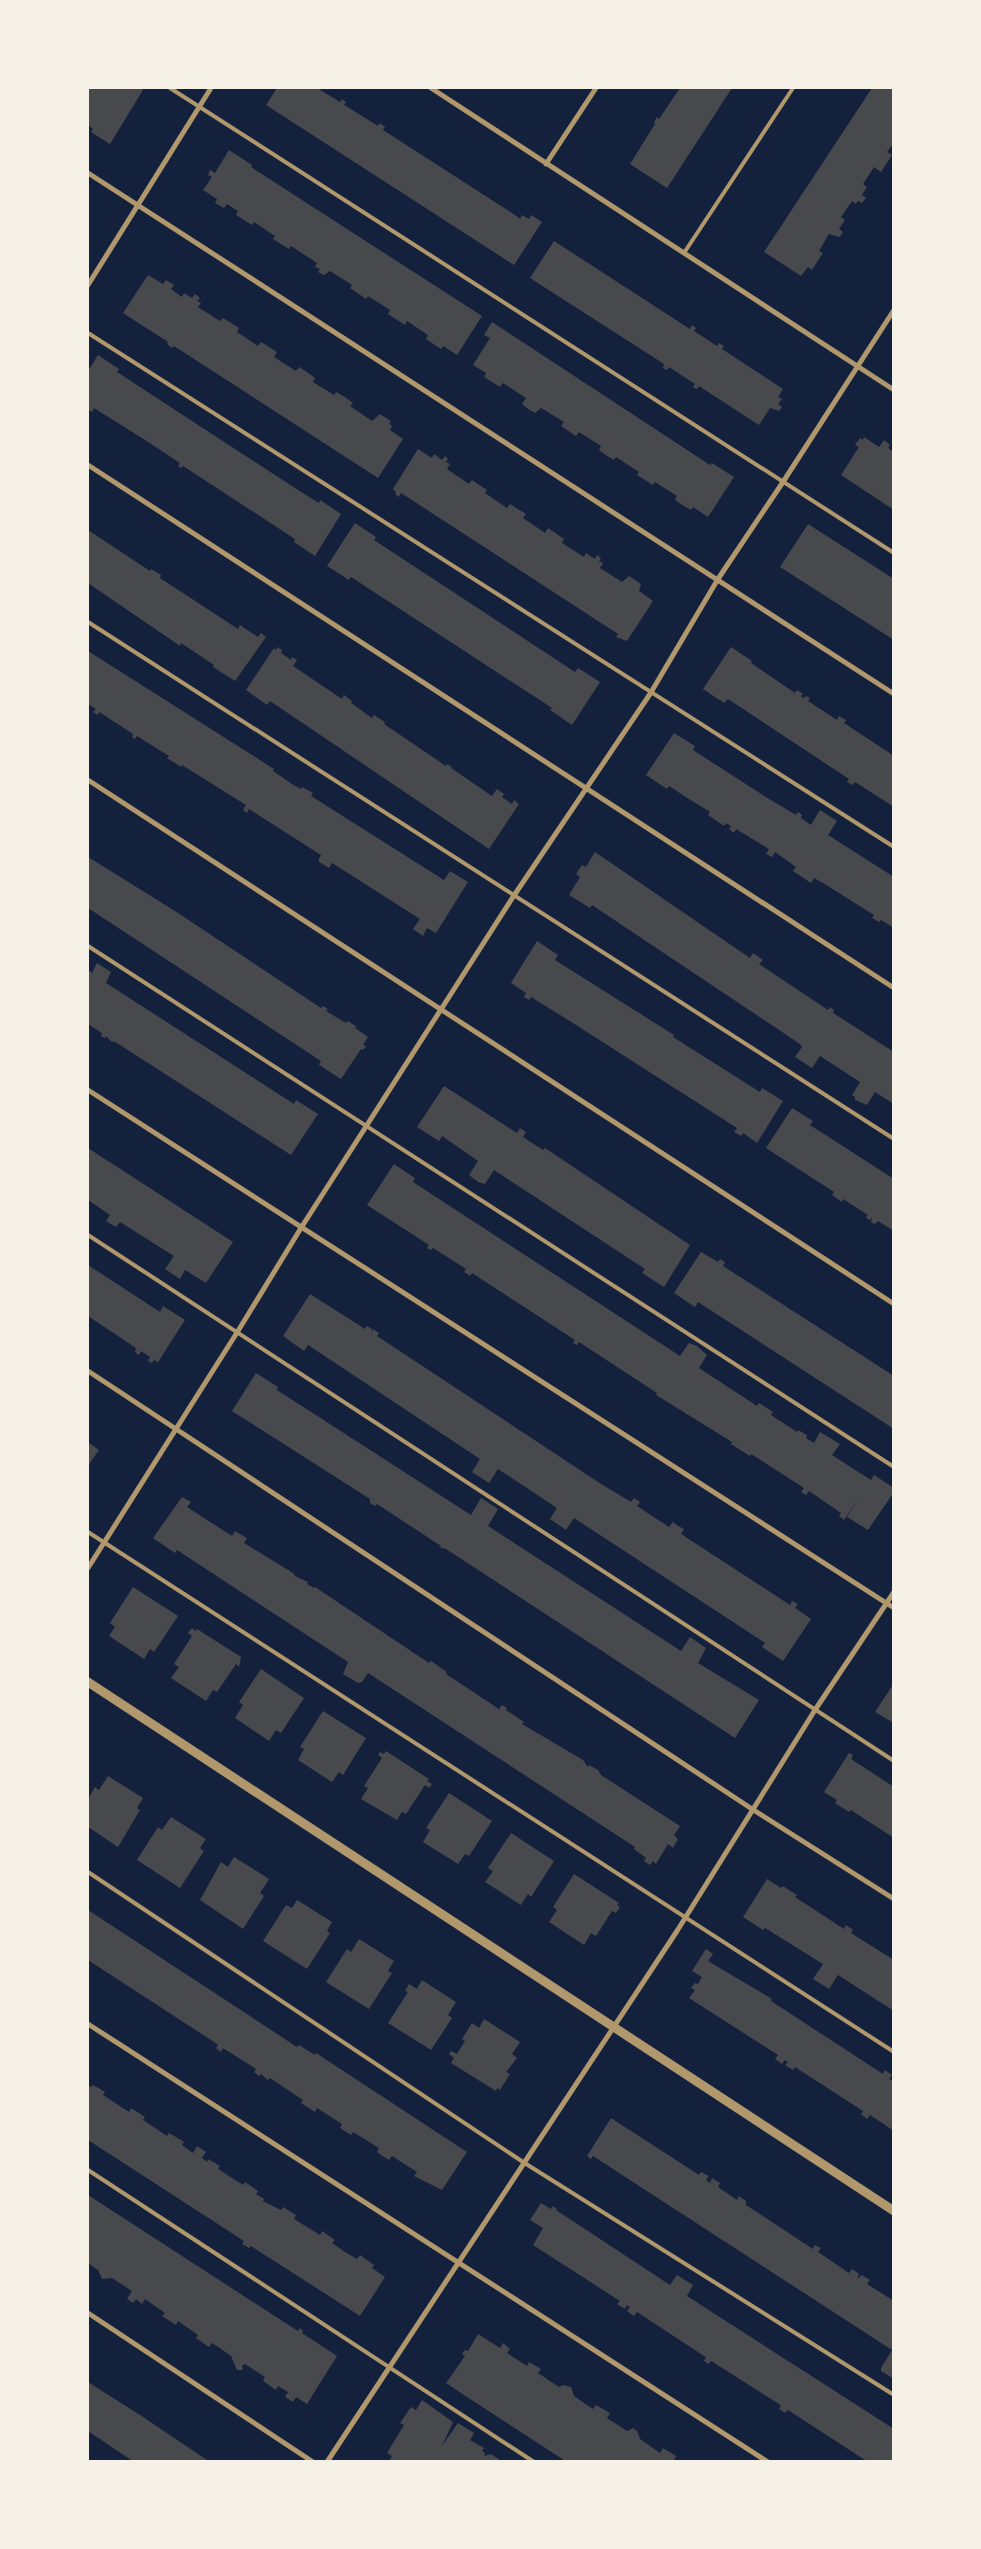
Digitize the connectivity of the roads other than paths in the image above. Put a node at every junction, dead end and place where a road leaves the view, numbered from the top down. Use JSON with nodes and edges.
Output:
{"nodes":[{"id":1,"x":170,"y":88,"type":"edge"},
{"id":2,"x":211,"y":88,"type":"edge"},
{"id":3,"x":431,"y":88,"type":"edge"},
{"id":4,"x":596,"y":88,"type":"edge"},
{"id":5,"x":793,"y":88,"type":"edge"},
{"id":6,"x":198,"y":106,"type":"junction"},
{"id":7,"x":546,"y":164,"type":"junction"},
{"id":8,"x":88,"y":173,"type":"edge"},
{"id":9,"x":138,"y":206,"type":"junction"},
{"id":10,"x":684,"y":254,"type":"junction"},
{"id":11,"x":88,"y":285,"type":"edge"},
{"id":12,"x":894,"y":310,"type":"edge"},
{"id":13,"x":88,"y":333,"type":"edge"},
{"id":14,"x":858,"y":367,"type":"junction"},
{"id":15,"x":894,"y":390,"type":"edge"},
{"id":16,"x":88,"y":465,"type":"edge"},
{"id":17,"x":783,"y":482,"type":"junction"},
{"id":18,"x":894,"y":554,"type":"edge"},
{"id":19,"x":718,"y":579,"type":"junction"},
{"id":20,"x":88,"y":622,"type":"edge"},
{"id":21,"x":650,"y":694,"type":"junction"},
{"id":22,"x":894,"y":694,"type":"edge"},
{"id":23,"x":88,"y":780,"type":"edge"},
{"id":24,"x":586,"y":788,"type":"junction"},
{"id":25,"x":894,"y":847,"type":"edge"},
{"id":26,"x":513,"y":897,"type":"junction"},
{"id":27,"x":88,"y":946,"type":"edge"},
{"id":28,"x":894,"y":988,"type":"edge"},
{"id":29,"x":441,"y":1009,"type":"junction"},
{"id":30,"x":88,"y":1090,"type":"edge"},
{"id":31,"x":366,"y":1127,"type":"junction"},
{"id":32,"x":894,"y":1139,"type":"edge"},
{"id":33,"x":301,"y":1228,"type":"junction"},
{"id":34,"x":88,"y":1234,"type":"edge"},
{"id":35,"x":894,"y":1304,"type":"edge"},
{"id":36,"x":238,"y":1332,"type":"junction"},
{"id":37,"x":88,"y":1371,"type":"edge"},
{"id":38,"x":176,"y":1428,"type":"junction"},
{"id":39,"x":894,"y":1467,"type":"edge"},
{"id":40,"x":88,"y":1532,"type":"edge"},
{"id":41,"x":104,"y":1543,"type":"junction"},
{"id":42,"x":88,"y":1568,"type":"edge"},
{"id":43,"x":894,"y":1592,"type":"edge"},
{"id":44,"x":886,"y":1603,"type":"junction"},
{"id":45,"x":894,"y":1608,"type":"edge"},
{"id":46,"x":88,"y":1682,"type":"edge"},
{"id":47,"x":815,"y":1710,"type":"junction"},
{"id":48,"x":894,"y":1761,"type":"edge"},
{"id":49,"x":752,"y":1809,"type":"junction"},
{"id":50,"x":88,"y":1872,"type":"edge"},
{"id":51,"x":894,"y":1899,"type":"edge"},
{"id":52,"x":685,"y":1918,"type":"junction"},
{"id":53,"x":88,"y":2024,"type":"edge"},
{"id":54,"x":613,"y":2026,"type":"junction"},
{"id":55,"x":894,"y":2052,"type":"edge"},
{"id":56,"x":523,"y":2162,"type":"junction"},
{"id":57,"x":88,"y":2170,"type":"edge"},
{"id":58,"x":894,"y":2211,"type":"edge"},
{"id":59,"x":459,"y":2263,"type":"junction"},
{"id":60,"x":88,"y":2313,"type":"edge"},
{"id":61,"x":391,"y":2367,"type":"junction"},
{"id":62,"x":894,"y":2395,"type":"edge"},
{"id":63,"x":314,"y":2462,"type":"edge"},
{"id":64,"x":328,"y":2462,"type":"edge"},
{"id":65,"x":534,"y":2462,"type":"edge"},
{"id":66,"x":768,"y":2462,"type":"edge"}],
"edges":[{"from":1,"to":6,"type":"lane"},
{"from":2,"to":6,"type":"street"},
{"from":3,"to":7,"type":"street"},
{"from":4,"to":7,"type":"street"},
{"from":5,"to":10,"type":"lane"},
{"from":6,"to":9,"type":"street"},
{"from":6,"to":17,"type":"lane"},
{"from":7,"to":10,"type":"street"},
{"from":8,"to":9,"type":"street"},
{"from":9,"to":11,"type":"street"},
{"from":9,"to":19,"type":"street"},
{"from":10,"to":14,"type":"street"},
{"from":12,"to":14,"type":"street"},
{"from":13,"to":21,"type":"lane"},
{"from":14,"to":15,"type":"street"},
{"from":14,"to":17,"type":"street"},
{"from":16,"to":24,"type":"street"},
{"from":17,"to":18,"type":"lane"},
{"from":17,"to":19,"type":"street"},
{"from":19,"to":21,"type":"street"},
{"from":19,"to":22,"type":"street"},
{"from":20,"to":26,"type":"lane"},
{"from":21,"to":24,"type":"street"},
{"from":21,"to":25,"type":"lane"},
{"from":23,"to":29,"type":"street"},
{"from":24,"to":26,"type":"street"},
{"from":24,"to":28,"type":"street"},
{"from":26,"to":29,"type":"street"},
{"from":26,"to":32,"type":"lane"},
{"from":27,"to":31,"type":"lane"},
{"from":29,"to":31,"type":"street"},
{"from":29,"to":35,"type":"street"},
{"from":30,"to":33,"type":"street"},
{"from":31,"to":33,"type":"street"},
{"from":31,"to":39,"type":"lane"},
{"from":33,"to":36,"type":"street"},
{"from":33,"to":44,"type":"street"},
{"from":34,"to":36,"type":"lane"},
{"from":36,"to":38,"type":"street"},
{"from":36,"to":47,"type":"lane"},
{"from":37,"to":38,"type":"street"},
{"from":38,"to":41,"type":"street"},
{"from":38,"to":49,"type":"street"},
{"from":40,"to":41,"type":"lane"},
{"from":41,"to":42,"type":"street"},
{"from":41,"to":52,"type":"lane"},
{"from":43,"to":44,"type":"street"},
{"from":44,"to":45,"type":"street"},
{"from":44,"to":47,"type":"street"},
{"from":46,"to":54,"type":"street"},
{"from":47,"to":48,"type":"lane"},
{"from":47,"to":49,"type":"street"},
{"from":49,"to":51,"type":"street"},
{"from":49,"to":52,"type":"street"},
{"from":50,"to":56,"type":"lane"},
{"from":52,"to":54,"type":"street"},
{"from":52,"to":55,"type":"lane"},
{"from":53,"to":59,"type":"street"},
{"from":54,"to":56,"type":"street"},
{"from":54,"to":58,"type":"street"},
{"from":56,"to":59,"type":"street"},
{"from":56,"to":62,"type":"lane"},
{"from":57,"to":61,"type":"lane"},
{"from":59,"to":61,"type":"street"},
{"from":59,"to":66,"type":"street"},
{"from":60,"to":63,"type":"street"},
{"from":61,"to":64,"type":"street"},
{"from":61,"to":65,"type":"lane"}]}
